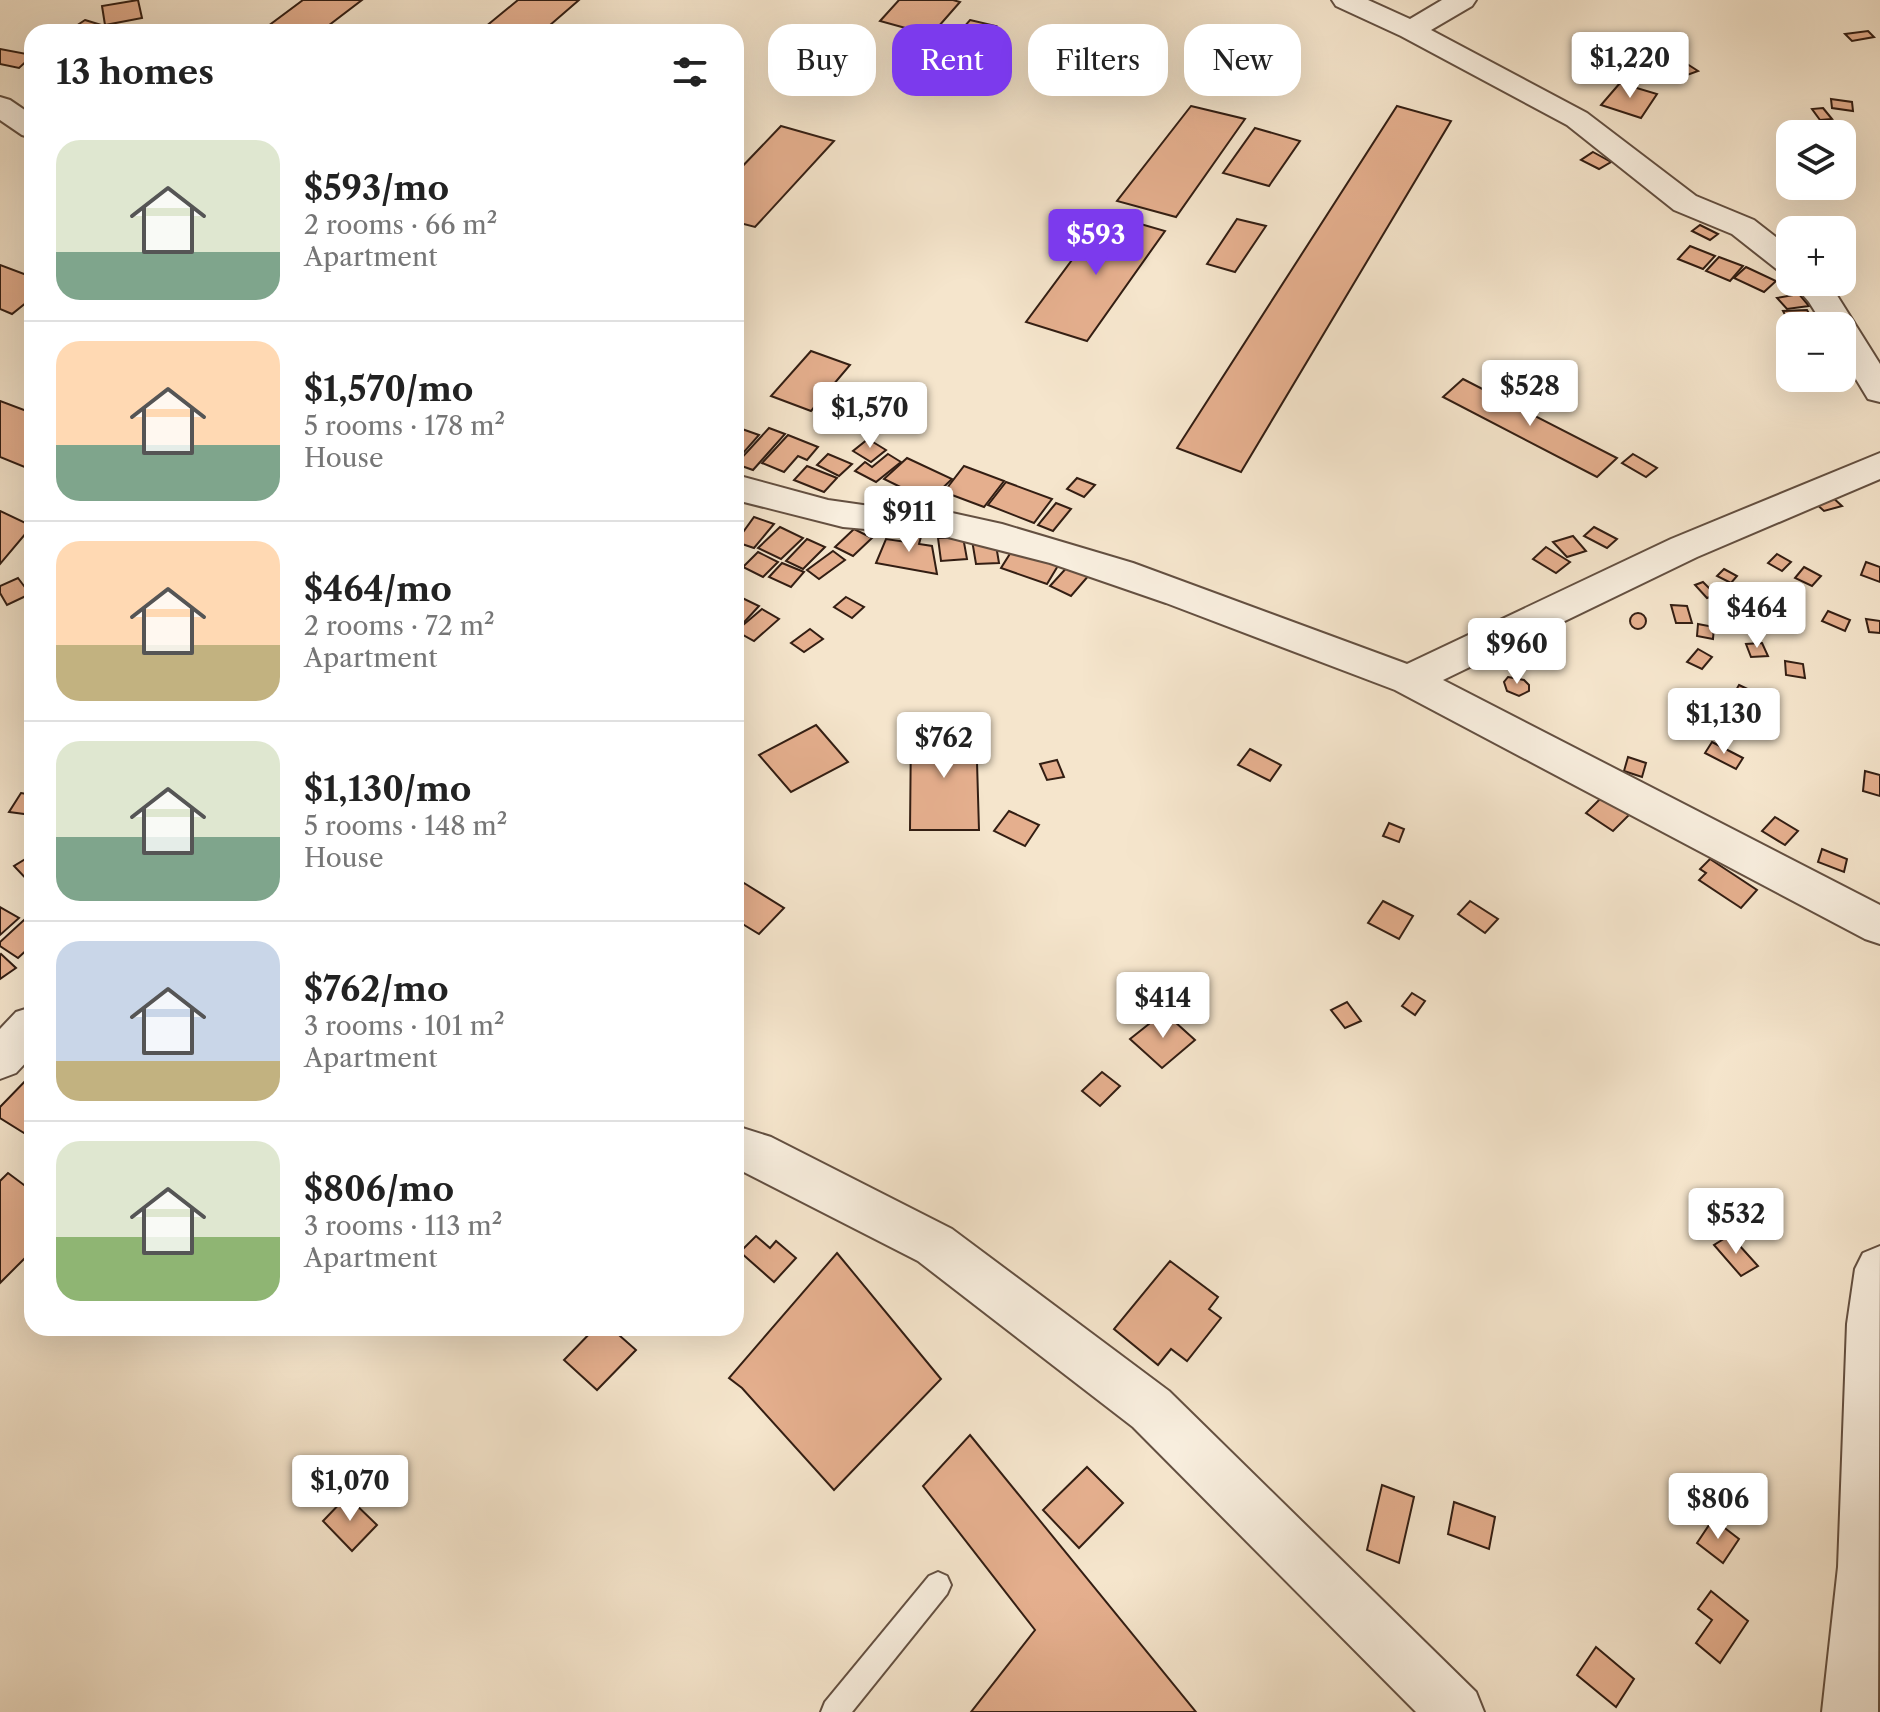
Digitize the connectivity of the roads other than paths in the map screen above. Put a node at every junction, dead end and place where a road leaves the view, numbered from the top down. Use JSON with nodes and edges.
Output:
{"nodes":[{"id":1,"x":1346,"y":0,"type":"edge"},
{"id":2,"x":1462,"y":0,"type":"edge"},
{"id":3,"x":1411,"y":30,"type":"junction"},
{"id":4,"x":0,"y":106,"type":"edge"},
{"id":5,"x":24,"y":123,"type":"edge"},
{"id":6,"x":1776,"y":253,"type":"edge"},
{"id":7,"x":1856,"y":352,"type":"edge"},
{"id":8,"x":1880,"y":391,"type":"edge"},
{"id":9,"x":1880,"y":465,"type":"edge"},
{"id":10,"x":744,"y":489,"type":"edge"},
{"id":11,"x":1409,"y":680,"type":"junction"},
{"id":12,"x":1880,"y":926,"type":"edge"},
{"id":13,"x":24,"y":1034,"type":"edge"},
{"id":14,"x":0,"y":1059,"type":"edge"},
{"id":15,"x":744,"y":1149,"type":"edge"},
{"id":16,"x":1880,"y":1269,"type":"edge"},
{"id":17,"x":938,"y":1585,"type":"dead end"},
{"id":18,"x":835,"y":1712,"type":"edge"},
{"id":19,"x":1456,"y":1712,"type":"edge"},
{"id":20,"x":1850,"y":1712,"type":"edge"}],
"edges":[{"from":1,"to":3,"type":"street"},
{"from":2,"to":3,"type":"street"},
{"from":3,"to":6,"type":"street"},
{"from":4,"to":5,"type":"street"},
{"from":7,"to":8,"type":"street"},
{"from":9,"to":11,"type":"street"},
{"from":10,"to":11,"type":"street"},
{"from":11,"to":12,"type":"street"},
{"from":13,"to":14,"type":"street"},
{"from":15,"to":19,"type":"street"},
{"from":16,"to":20,"type":"street"},
{"from":17,"to":18,"type":"lane"}]}
